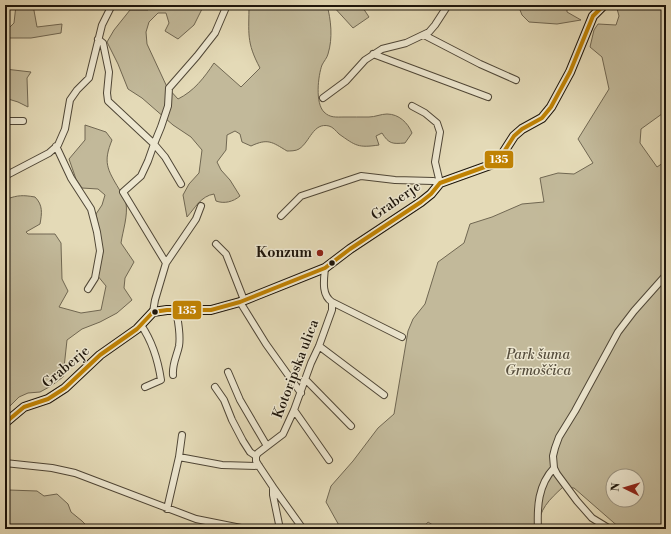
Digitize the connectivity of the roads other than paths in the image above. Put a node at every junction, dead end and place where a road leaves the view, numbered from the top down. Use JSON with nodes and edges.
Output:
{"nodes":[{"id":1,"x":112,"y":5,"type":"edge"},
{"id":2,"x":227,"y":5,"type":"edge"},
{"id":3,"x":448,"y":5,"type":"edge"},
{"id":4,"x":604,"y":5,"type":"edge"},
{"id":5,"x":424,"y":35,"type":"junction"},
{"id":6,"x":98,"y":39,"type":"junction"},
{"id":7,"x":373,"y":54,"type":"junction"},
{"id":8,"x":516,"y":80,"type":"dead end"},
{"id":9,"x":323,"y":98,"type":"dead end"},
{"id":10,"x":488,"y":98,"type":"dead end"},
{"id":11,"x":412,"y":106,"type":"dead end"},
{"id":12,"x":5,"y":121,"type":"edge"},
{"id":13,"x":23,"y":121,"type":"dead end"},
{"id":14,"x":154,"y":144,"type":"junction"},
{"id":15,"x":56,"y":146,"type":"junction"},
{"id":16,"x":5,"y":176,"type":"edge"},
{"id":17,"x":440,"y":182,"type":"junction"},
{"id":18,"x":182,"y":184,"type":"dead end"},
{"id":19,"x":201,"y":206,"type":"dead end"},
{"id":20,"x":281,"y":216,"type":"dead end"},
{"id":21,"x":216,"y":244,"type":"dead end"},
{"id":22,"x":166,"y":263,"type":"junction"},
{"id":23,"x":325,"y":268,"type":"junction"},
{"id":24,"x":666,"y":275,"type":"edge"},
{"id":25,"x":88,"y":289,"type":"dead end"},
{"id":26,"x":242,"y":301,"type":"junction"},
{"id":27,"x":332,"y":302,"type":"junction"},
{"id":28,"x":176,"y":310,"type":"junction"},
{"id":29,"x":153,"y":312,"type":"junction"},
{"id":30,"x":141,"y":325,"type":"junction"},
{"id":31,"x":402,"y":337,"type":"dead end"},
{"id":32,"x":319,"y":346,"type":"junction"},
{"id":33,"x":228,"y":372,"type":"dead end"},
{"id":34,"x":173,"y":375,"type":"dead end"},
{"id":35,"x":306,"y":380,"type":"junction"},
{"id":36,"x":145,"y":387,"type":"dead end"},
{"id":37,"x":215,"y":387,"type":"dead end"},
{"id":38,"x":301,"y":393,"type":"junction"},
{"id":39,"x":384,"y":395,"type":"dead end"},
{"id":40,"x":294,"y":410,"type":"junction"},
{"id":41,"x":5,"y":423,"type":"edge"},
{"id":42,"x":351,"y":426,"type":"dead end"},
{"id":43,"x":182,"y":435,"type":"dead end"},
{"id":44,"x":267,"y":446,"type":"junction"},
{"id":45,"x":256,"y":456,"type":"junction"},
{"id":46,"x":179,"y":457,"type":"junction"},
{"id":47,"x":329,"y":460,"type":"dead end"},
{"id":48,"x":5,"y":463,"type":"edge"},
{"id":49,"x":259,"y":466,"type":"junction"},
{"id":50,"x":554,"y":468,"type":"junction"},
{"id":51,"x":273,"y":487,"type":"junction"},
{"id":52,"x":167,"y":509,"type":"junction"},
{"id":53,"x":211,"y":526,"type":"edge"},
{"id":54,"x":246,"y":529,"type":"edge"},
{"id":55,"x":280,"y":529,"type":"edge"},
{"id":56,"x":303,"y":529,"type":"edge"},
{"id":57,"x":538,"y":529,"type":"edge"},
{"id":58,"x":610,"y":529,"type":"edge"}],
"edges":[{"from":1,"to":6,"type":"street"},
{"from":2,"to":14,"type":"street"},
{"from":3,"to":5,"type":"street"},
{"from":4,"to":17,"type":"street","name":"Graberje"},
{"from":5,"to":7,"type":"street"},
{"from":5,"to":8,"type":"street"},
{"from":6,"to":14,"type":"street"},
{"from":6,"to":15,"type":"street"},
{"from":7,"to":9,"type":"street"},
{"from":7,"to":10,"type":"street"},
{"from":11,"to":17,"type":"street"},
{"from":12,"to":13,"type":"street"},
{"from":14,"to":18,"type":"street"},
{"from":14,"to":22,"type":"street"},
{"from":15,"to":16,"type":"street"},
{"from":15,"to":25,"type":"street"},
{"from":17,"to":20,"type":"street"},
{"from":17,"to":23,"type":"street","name":"Graberje"},
{"from":19,"to":22,"type":"street"},
{"from":21,"to":26,"type":"street"},
{"from":22,"to":29,"type":"street"},
{"from":23,"to":26,"type":"street","name":"Graberje"},
{"from":23,"to":27,"type":"street"},
{"from":24,"to":50,"type":"street"},
{"from":26,"to":28,"type":"street","name":"Graberje"},
{"from":26,"to":38,"type":"street"},
{"from":27,"to":31,"type":"street"},
{"from":27,"to":32,"type":"street","name":"Kotoripska ulica"},
{"from":28,"to":29,"type":"street","name":"Graberje"},
{"from":28,"to":34,"type":"street"},
{"from":29,"to":30,"type":"street","name":"Graberje"},
{"from":30,"to":36,"type":"street"},
{"from":30,"to":41,"type":"street","name":"Graberje"},
{"from":32,"to":35,"type":"street","name":"Kotoripska ulica"},
{"from":32,"to":39,"type":"street"},
{"from":33,"to":44,"type":"street"},
{"from":35,"to":38,"type":"street","name":"Kotoripska ulica"},
{"from":35,"to":42,"type":"street"},
{"from":37,"to":45,"type":"street"},
{"from":38,"to":40,"type":"street","name":"Kotoripska ulica"},
{"from":40,"to":44,"type":"street","name":"Kotoripska ulica"},
{"from":40,"to":47,"type":"street"},
{"from":43,"to":46,"type":"street"},
{"from":44,"to":45,"type":"street","name":"Kotoripska ulica"},
{"from":45,"to":49,"type":"street"},
{"from":46,"to":49,"type":"street"},
{"from":46,"to":52,"type":"street"},
{"from":48,"to":52,"type":"street"},
{"from":49,"to":51,"type":"street"},
{"from":50,"to":57,"type":"street"},
{"from":50,"to":58,"type":"street"},
{"from":51,"to":55,"type":"street"},
{"from":51,"to":56,"type":"street"},
{"from":52,"to":53,"type":"street"},
{"from":53,"to":54,"type":"street"}]}
